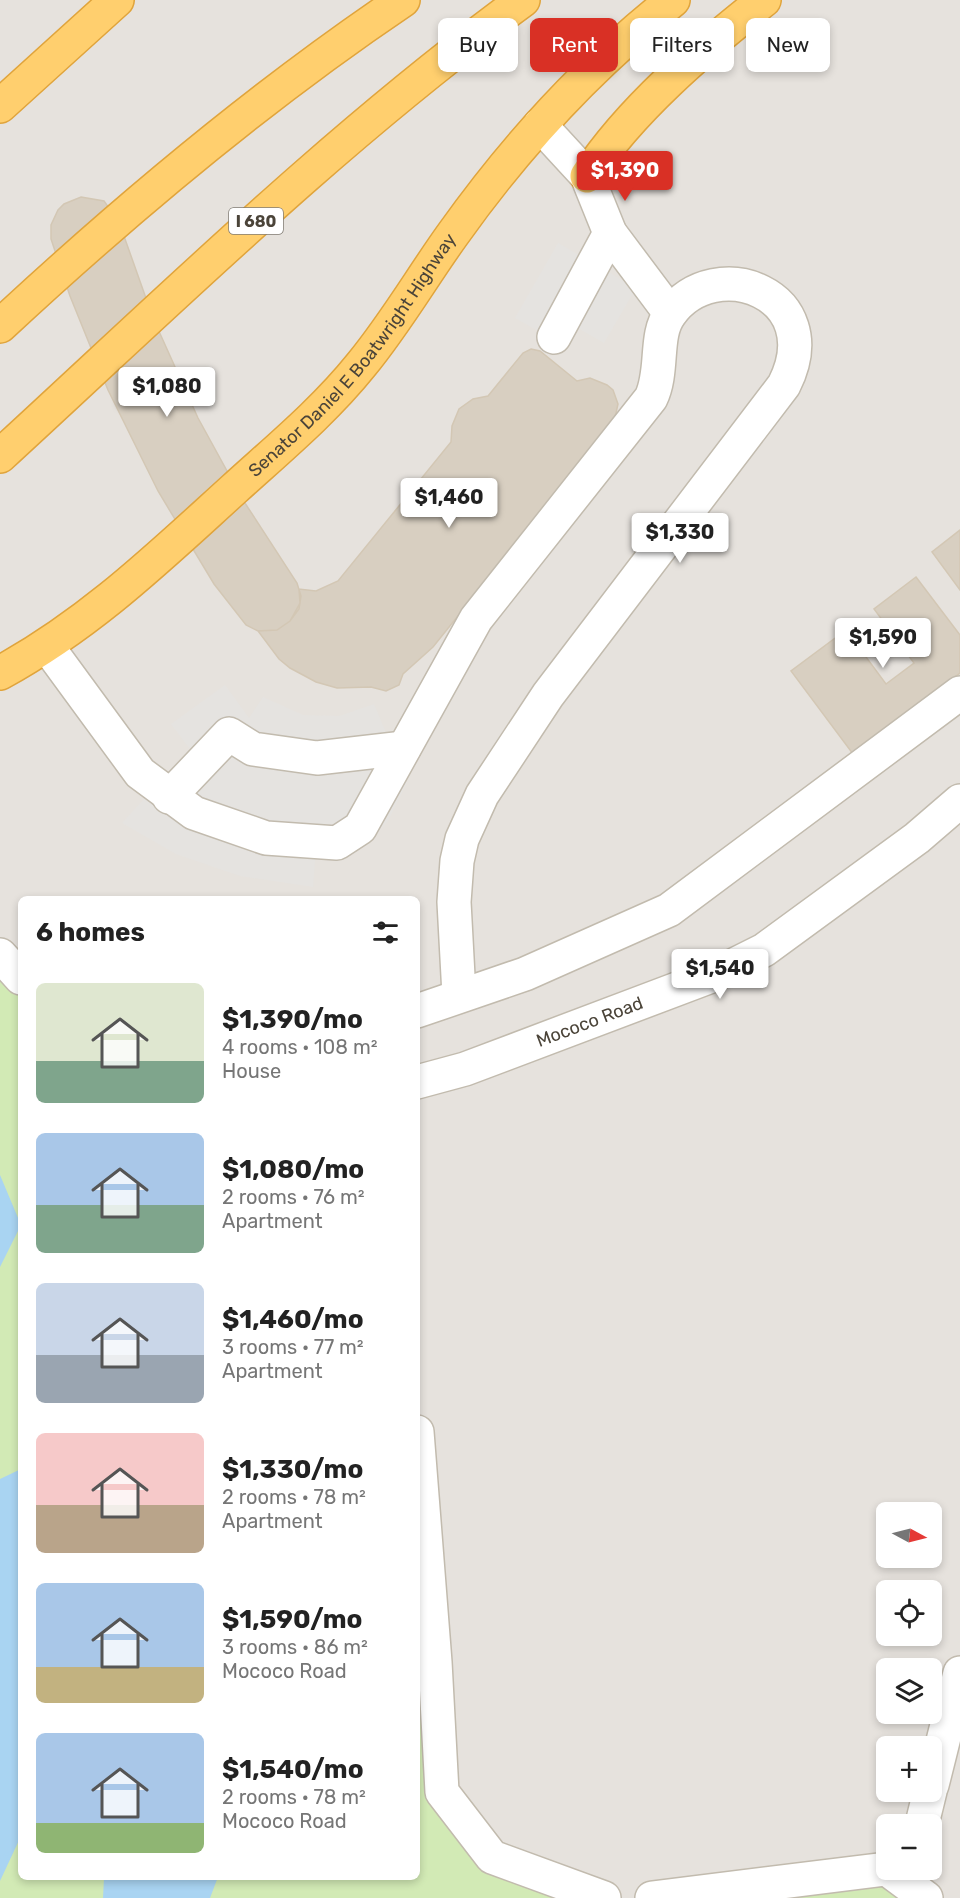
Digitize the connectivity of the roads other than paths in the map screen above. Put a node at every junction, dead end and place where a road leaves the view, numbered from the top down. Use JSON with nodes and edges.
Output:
{"nodes":[{"id":1,"x":117,"y":0,"type":"edge"},
{"id":2,"x":403,"y":0,"type":"edge"},
{"id":3,"x":523,"y":0,"type":"edge"},
{"id":4,"x":673,"y":0,"type":"edge"},
{"id":5,"x":764,"y":0,"type":"edge"},
{"id":6,"x":0,"y":106,"type":"edge"},
{"id":7,"x":540,"y":125,"type":"junction"},
{"id":8,"x":587,"y":176,"type":"junction"},
{"id":9,"x":610,"y":233,"type":"junction"},
{"id":10,"x":670,"y":313,"type":"junction"},
{"id":11,"x":0,"y":326,"type":"edge"},
{"id":12,"x":554,"y":337,"type":"dead end"},
{"id":13,"x":0,"y":456,"type":"edge"},
{"id":14,"x":47,"y":646,"type":"junction"},
{"id":15,"x":0,"y":674,"type":"edge"},
{"id":16,"x":960,"y":693,"type":"edge"},
{"id":17,"x":404,"y":748,"type":"junction"},
{"id":18,"x":169,"y":796,"type":"junction"},
{"id":19,"x":960,"y":801,"type":"edge"},
{"id":20,"x":0,"y":955,"type":"edge"},
{"id":21,"x":18,"y":975,"type":"edge"},
{"id":22,"x":459,"y":995,"type":"junction"},
{"id":23,"x":420,"y":1010,"type":"edge"},
{"id":24,"x":420,"y":1081,"type":"edge"},
{"id":25,"x":420,"y":1470,"type":"edge"},
{"id":26,"x":960,"y":1673,"type":"edge"},
{"id":27,"x":942,"y":1745,"type":"edge"},
{"id":28,"x":878,"y":1880,"type":"edge"},
{"id":29,"x":604,"y":1898,"type":"edge"},
{"id":30,"x":652,"y":1898,"type":"edge"}],
"edges":[{"from":1,"to":6,"type":"highway"},
{"from":2,"to":11,"type":"highway"},
{"from":3,"to":13,"type":"highway","number":"I 680"},
{"from":4,"to":7,"type":"highway","name":"Senator Daniel E Boatwright Highway"},
{"from":5,"to":8,"type":"highway"},
{"from":7,"to":8,"type":"street"},
{"from":7,"to":14,"type":"highway","name":"Senator Daniel E Boatwright Highway"},
{"from":8,"to":9,"type":"street"},
{"from":9,"to":10,"type":"street"},
{"from":9,"to":12,"type":"street"},
{"from":10,"to":17,"type":"street"},
{"from":10,"to":22,"type":"street"},
{"from":14,"to":15,"type":"highway","name":"Senator Daniel E Boatwright Highway"},
{"from":14,"to":18,"type":"street"},
{"from":16,"to":22,"type":"street"},
{"from":17,"to":18,"type":"street"},
{"from":17,"to":18,"type":"street"},
{"from":19,"to":24,"type":"street","name":"Mococo Road"},
{"from":20,"to":21,"type":"street"},
{"from":22,"to":23,"type":"street"},
{"from":25,"to":29,"type":"street"},
{"from":26,"to":27,"type":"street"},
{"from":28,"to":30,"type":"street"}]}
